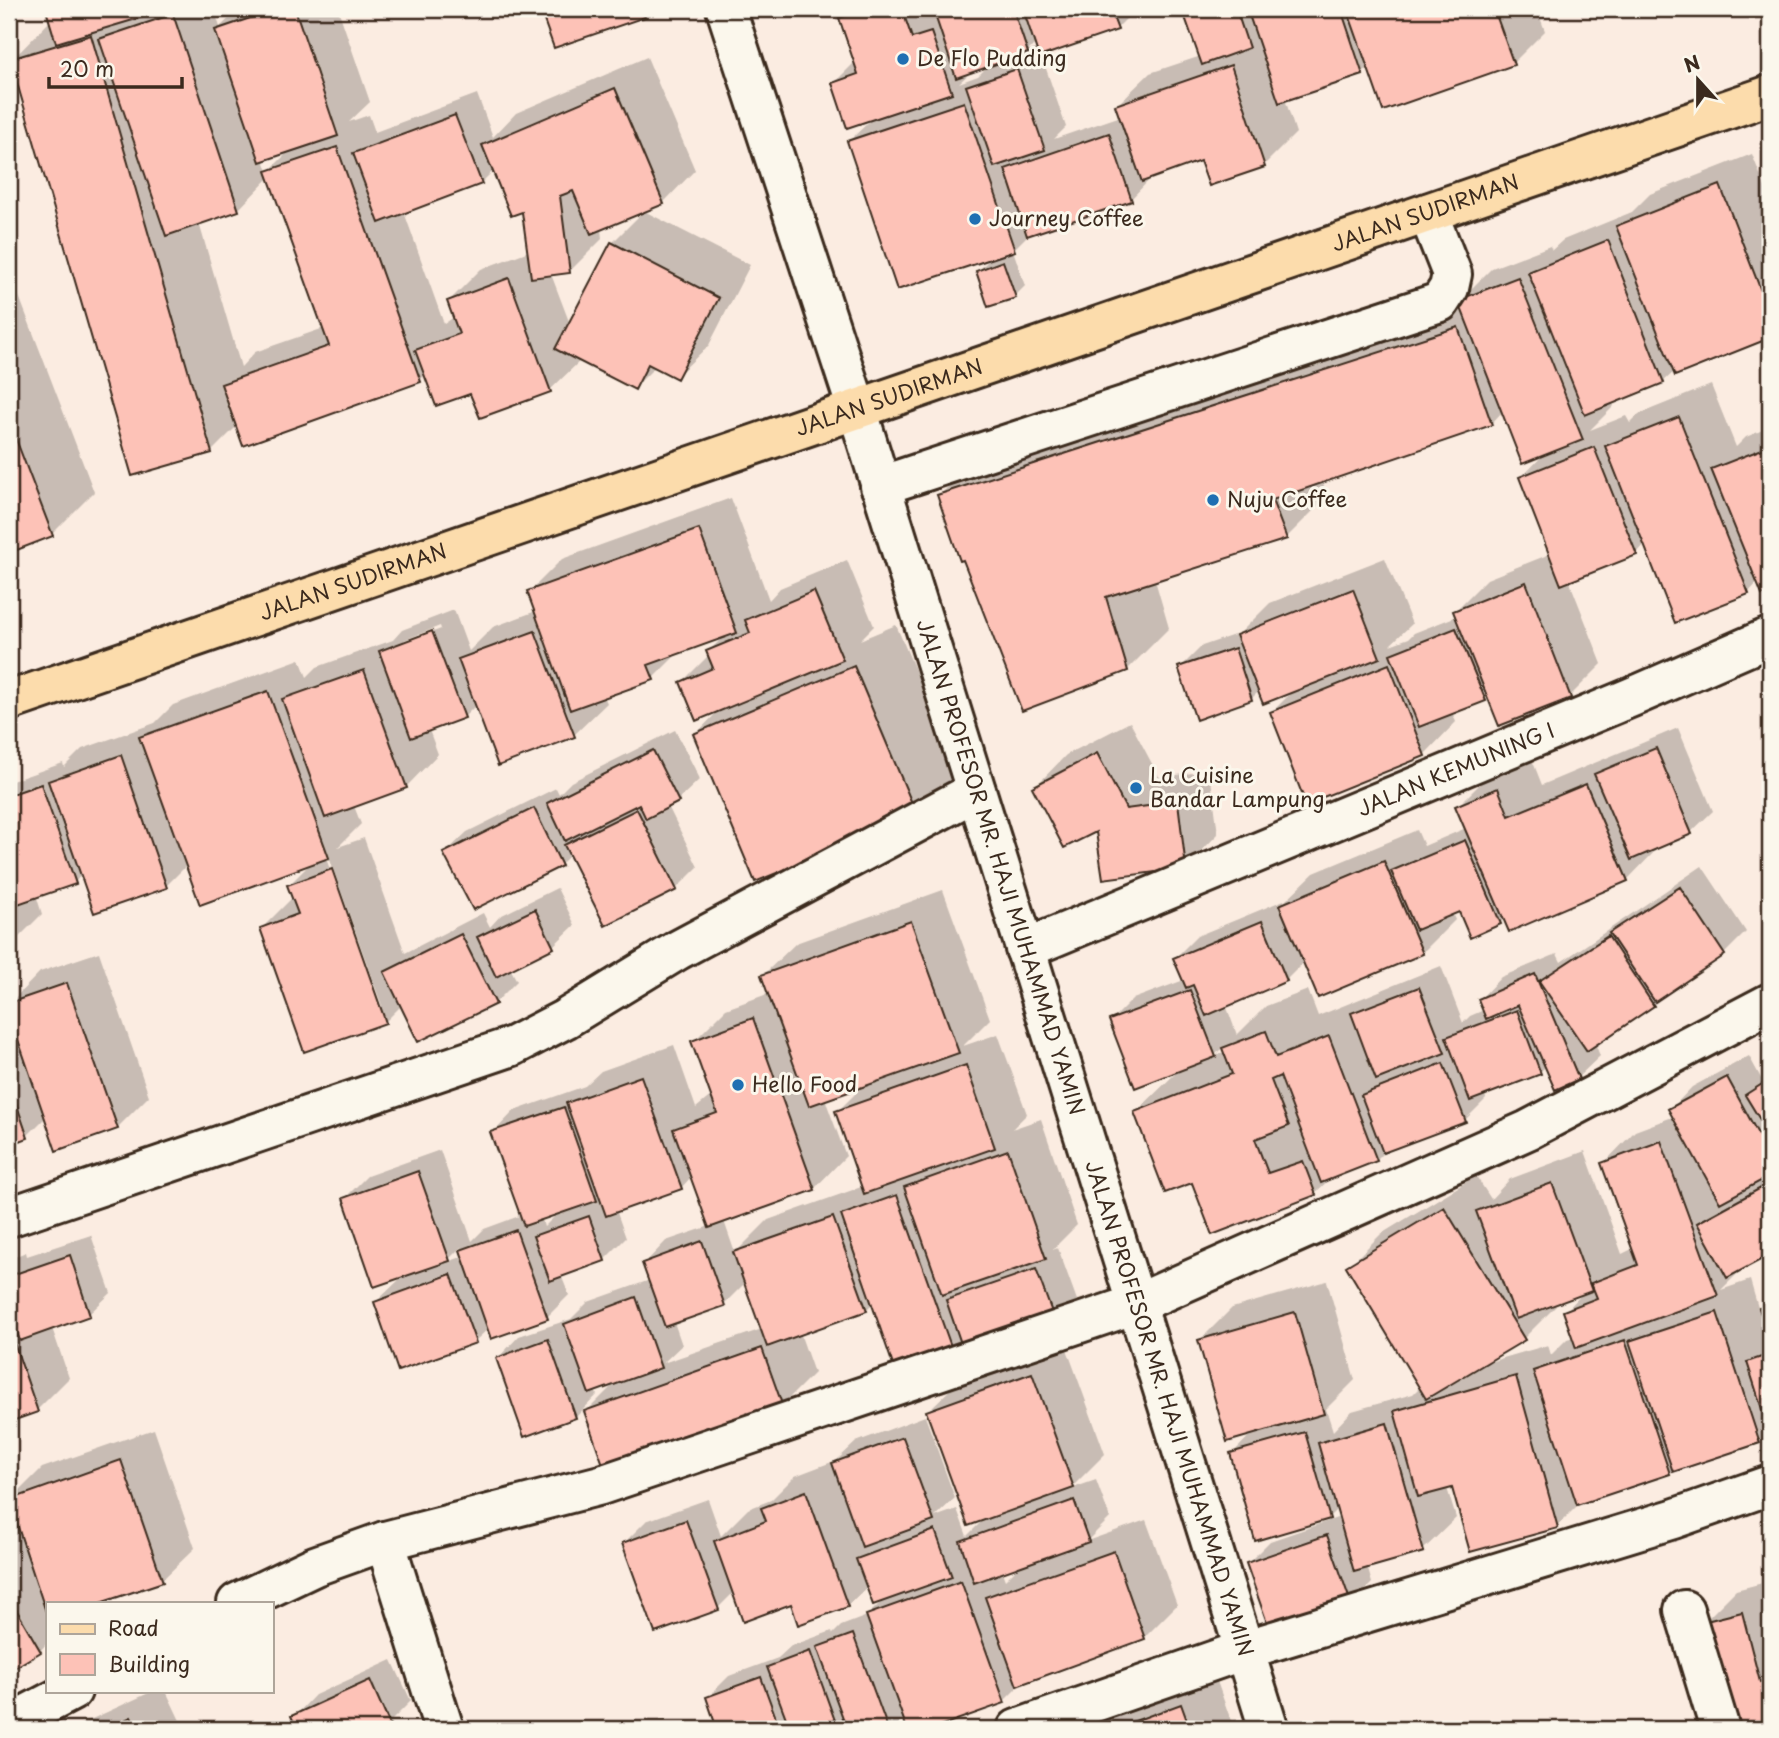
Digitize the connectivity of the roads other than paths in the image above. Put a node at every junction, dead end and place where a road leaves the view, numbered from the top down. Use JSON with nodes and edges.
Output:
{"nodes":[{"id":1,"x":726,"y":9,"type":"edge"},
{"id":2,"x":1770,"y":95,"type":"edge"},
{"id":3,"x":1428,"y":213,"type":"junction"},
{"id":4,"x":857,"y":410,"type":"junction"},
{"id":5,"x":880,"y":486,"type":"junction"},
{"id":6,"x":1770,"y":637,"type":"edge"},
{"id":7,"x":9,"y":701,"type":"edge"},
{"id":8,"x":976,"y":792,"type":"junction"},
{"id":9,"x":1025,"y":949,"type":"junction"},
{"id":10,"x":1770,"y":1003,"type":"edge"},
{"id":11,"x":9,"y":1217,"type":"edge"},
{"id":12,"x":1136,"y":1304,"type":"junction"},
{"id":13,"x":1770,"y":1485,"type":"edge"},
{"id":14,"x":385,"y":1541,"type":"junction"},
{"id":15,"x":239,"y":1602,"type":"edge"},
{"id":16,"x":1685,"y":1610,"type":"dead end"},
{"id":17,"x":1244,"y":1650,"type":"junction"},
{"id":18,"x":70,"y":1692,"type":"edge"},
{"id":19,"x":9,"y":1724,"type":"edge"},
{"id":20,"x":444,"y":1729,"type":"edge"},
{"id":21,"x":1017,"y":1729,"type":"edge"},
{"id":22,"x":1269,"y":1729,"type":"edge"},
{"id":23,"x":1720,"y":1729,"type":"edge"}],
"edges":[{"from":1,"to":4,"type":"street","name":"JALAN PROFESOR MR. HAJI MUHAMMAD YAMIN"},
{"from":2,"to":3,"type":"main road","name":"JALAN SUDIRMAN"},
{"from":3,"to":4,"type":"main road","name":"JALAN SUDIRMAN"},
{"from":3,"to":5,"type":"street"},
{"from":4,"to":5,"type":"street","name":"JALAN PROFESOR MR. HAJI MUHAMMAD YAMIN"},
{"from":4,"to":7,"type":"main road","name":"JALAN SUDIRMAN"},
{"from":5,"to":8,"type":"street","name":"JALAN PROFESOR MR. HAJI MUHAMMAD YAMIN"},
{"from":6,"to":9,"type":"street","name":"JALAN KEMUNING I"},
{"from":8,"to":9,"type":"street","name":"JALAN PROFESOR MR. HAJI MUHAMMAD YAMIN"},
{"from":8,"to":11,"type":"street"},
{"from":9,"to":12,"type":"street","name":"JALAN PROFESOR MR. HAJI MUHAMMAD YAMIN"},
{"from":10,"to":12,"type":"street"},
{"from":12,"to":14,"type":"street"},
{"from":12,"to":17,"type":"street","name":"JALAN PROFESOR MR. HAJI MUHAMMAD YAMIN"},
{"from":13,"to":17,"type":"street"},
{"from":14,"to":15,"type":"street"},
{"from":14,"to":20,"type":"street"},
{"from":16,"to":23,"type":"street"},
{"from":17,"to":21,"type":"street"},
{"from":17,"to":22,"type":"street","name":"JALAN PROFESOR MR. HAJI MUHAMMAD YAMIN"},
{"from":18,"to":19,"type":"street"}]}
